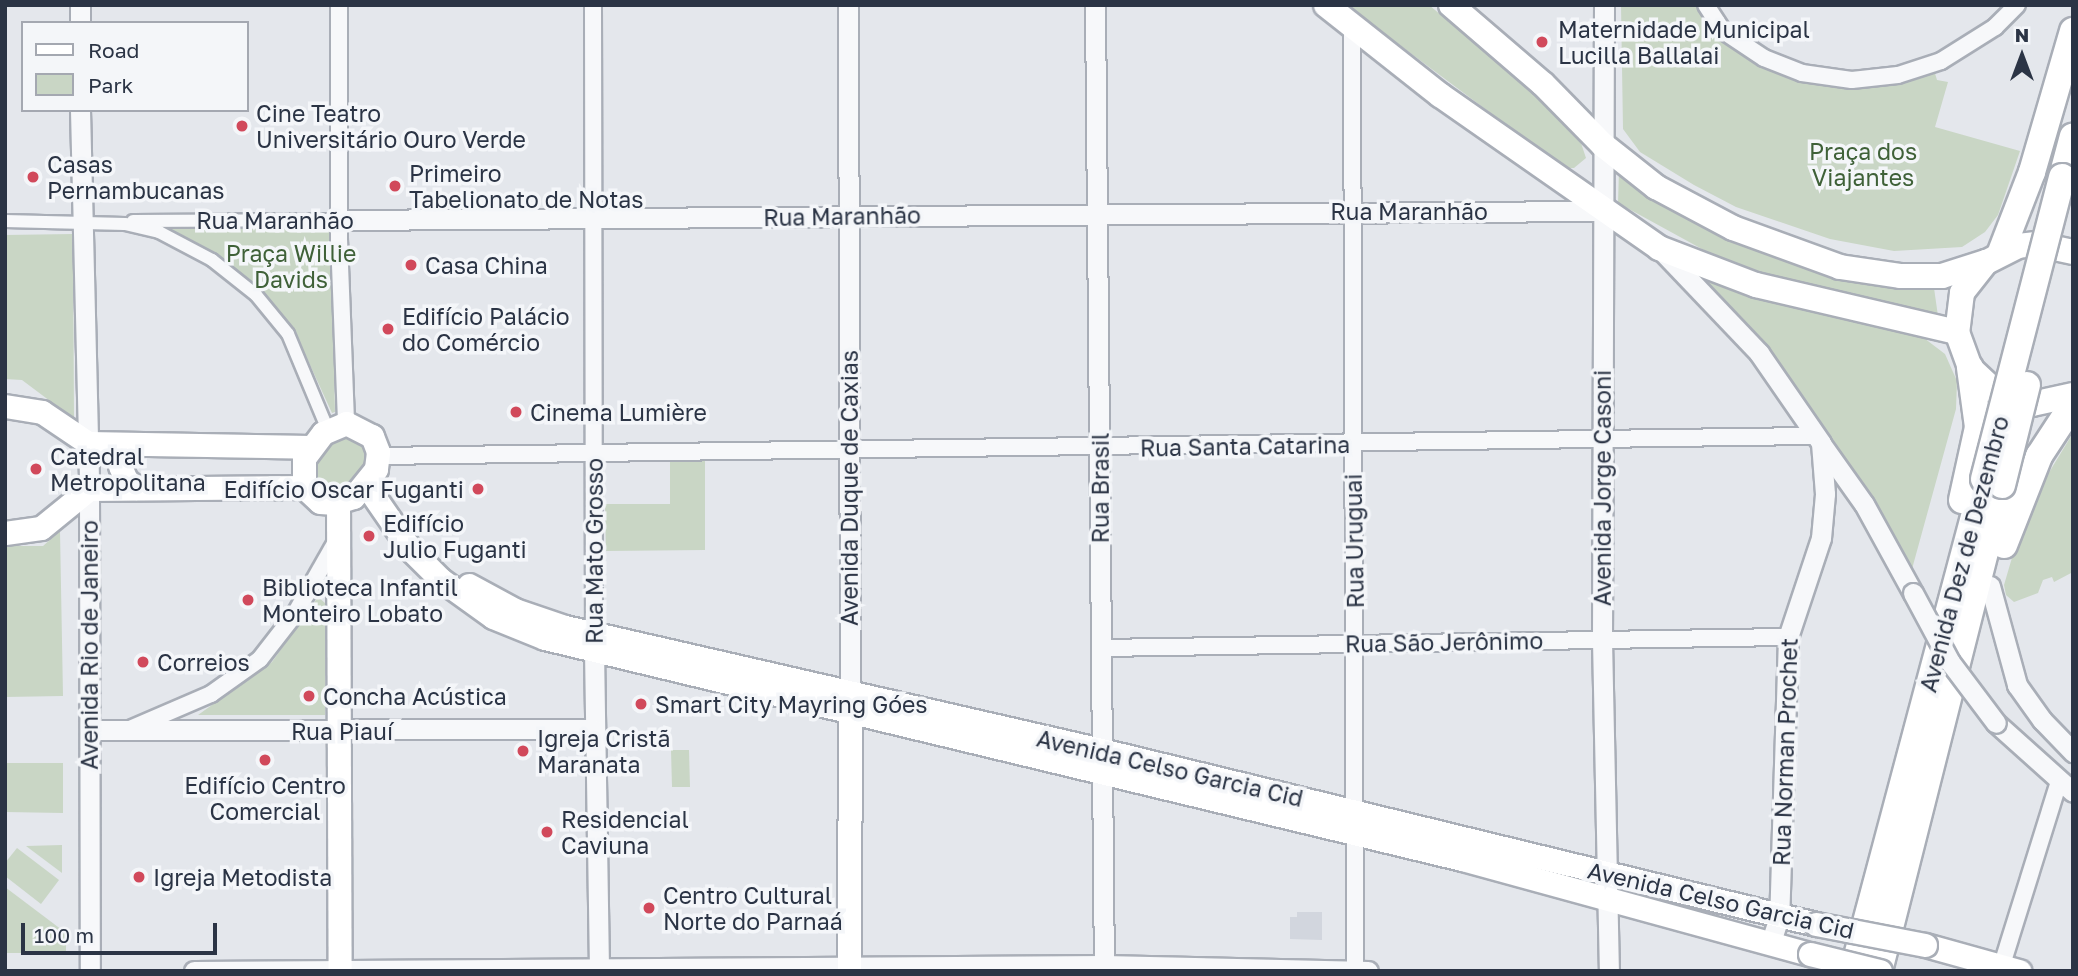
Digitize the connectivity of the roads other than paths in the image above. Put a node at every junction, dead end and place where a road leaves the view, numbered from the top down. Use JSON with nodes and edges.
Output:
{"nodes":[{"id":1,"x":339,"y":5,"type":"edge"},
{"id":2,"x":593,"y":5,"type":"edge"},
{"id":3,"x":848,"y":5,"type":"edge"},
{"id":4,"x":1095,"y":5,"type":"edge"},
{"id":5,"x":1326,"y":5,"type":"edge"},
{"id":6,"x":1451,"y":5,"type":"edge"},
{"id":7,"x":1604,"y":5,"type":"edge"},
{"id":8,"x":1706,"y":5,"type":"edge"},
{"id":9,"x":2017,"y":5,"type":"edge"},
{"id":10,"x":1352,"y":27,"type":"junction"},
{"id":11,"x":2073,"y":31,"type":"edge"},
{"id":12,"x":80,"y":112,"type":"edge"},
{"id":13,"x":2073,"y":136,"type":"edge"},
{"id":14,"x":1603,"y":145,"type":"junction"},
{"id":15,"x":2067,"y":187,"type":"edge"},
{"id":16,"x":1352,"y":211,"type":"junction"},
{"id":17,"x":1603,"y":211,"type":"junction"},
{"id":18,"x":1097,"y":212,"type":"junction"},
{"id":19,"x":849,"y":216,"type":"junction"},
{"id":20,"x":591,"y":217,"type":"junction"},
{"id":21,"x":339,"y":220,"type":"junction"},
{"id":22,"x":5,"y":221,"type":"edge"},
{"id":23,"x":80,"y":221,"type":"junction"},
{"id":24,"x":1659,"y":248,"type":"junction"},
{"id":25,"x":2073,"y":253,"type":"edge"},
{"id":26,"x":1993,"y":257,"type":"junction"},
{"id":27,"x":1957,"y":332,"type":"junction"},
{"id":28,"x":1970,"y":368,"type":"junction"},
{"id":29,"x":2073,"y":395,"type":"edge"},
{"id":30,"x":2073,"y":404,"type":"edge"},
{"id":31,"x":5,"y":406,"type":"edge"},
{"id":32,"x":337,"y":426,"type":"junction"},
{"id":33,"x":1819,"y":440,"type":"junction"},
{"id":34,"x":1602,"y":441,"type":"junction"},
{"id":35,"x":88,"y":443,"type":"junction"},
{"id":36,"x":130,"y":444,"type":"junction"},
{"id":37,"x":1353,"y":444,"type":"junction"},
{"id":38,"x":310,"y":447,"type":"junction"},
{"id":39,"x":1099,"y":448,"type":"junction"},
{"id":40,"x":593,"y":451,"type":"junction"},
{"id":41,"x":848,"y":451,"type":"junction"},
{"id":42,"x":373,"y":471,"type":"junction"},
{"id":43,"x":304,"y":486,"type":"junction"},
{"id":44,"x":136,"y":488,"type":"junction"},
{"id":45,"x":89,"y":489,"type":"junction"},
{"id":46,"x":338,"y":503,"type":"junction"},
{"id":47,"x":5,"y":533,"type":"edge"},
{"id":48,"x":339,"y":537,"type":"junction"},
{"id":49,"x":1990,"y":586,"type":"junction"},
{"id":50,"x":1788,"y":638,"type":"junction"},
{"id":51,"x":1952,"y":638,"type":"junction"},
{"id":52,"x":1602,"y":640,"type":"junction"},
{"id":53,"x":594,"y":642,"type":"junction"},
{"id":54,"x":1356,"y":643,"type":"junction"},
{"id":55,"x":1101,"y":648,"type":"junction"},
{"id":56,"x":850,"y":705,"type":"junction"},
{"id":57,"x":595,"y":729,"type":"junction"},
{"id":58,"x":90,"y":730,"type":"junction"},
{"id":59,"x":126,"y":730,"type":"junction"},
{"id":60,"x":341,"y":732,"type":"junction"},
{"id":61,"x":2073,"y":752,"type":"edge"},
{"id":62,"x":1101,"y":760,"type":"junction"},
{"id":63,"x":2066,"y":787,"type":"edge"},
{"id":64,"x":1354,"y":822,"type":"junction"},
{"id":65,"x":1607,"y":885,"type":"junction"},
{"id":66,"x":1779,"y":917,"type":"junction"},
{"id":67,"x":1771,"y":943,"type":"junction"},
{"id":68,"x":1948,"y":961,"type":"edge"},
{"id":69,"x":1104,"y":968,"type":"edge"},
{"id":70,"x":849,"y":969,"type":"edge"},
{"id":71,"x":2007,"y":969,"type":"edge"},
{"id":72,"x":340,"y":970,"type":"edge"},
{"id":73,"x":599,"y":970,"type":"edge"},
{"id":74,"x":1360,"y":970,"type":"edge"},
{"id":75,"x":89,"y":971,"type":"edge"},
{"id":76,"x":194,"y":971,"type":"edge"},
{"id":77,"x":1609,"y":971,"type":"edge"},
{"id":78,"x":1853,"y":971,"type":"edge"},
{"id":79,"x":1880,"y":971,"type":"edge"}],
"edges":[{"from":1,"to":21,"type":"street"},
{"from":2,"to":20,"type":"street","name":"Rua Mato Grosso"},
{"from":3,"to":19,"type":"street","name":"Avenida Duque de Caxias"},
{"from":4,"to":18,"type":"street","name":"Rua Brasil"},
{"from":5,"to":10,"type":"main road"},
{"from":6,"to":14,"type":"main road"},
{"from":7,"to":14,"type":"street","name":"Avenida Jorge Casoni"},
{"from":8,"to":9,"type":"street"},
{"from":10,"to":16,"type":"street","name":"Rua Uruguai"},
{"from":10,"to":17,"type":"main road"},
{"from":11,"to":26,"type":"highway"},
{"from":12,"to":23,"type":"street","name":"Avenida Rio de Janeiro"},
{"from":13,"to":15,"type":"highway","name":"Avenida Dez de Dezembro"},
{"from":14,"to":17,"type":"street","name":"Avenida Jorge Casoni"},
{"from":14,"to":26,"type":"main road"},
{"from":15,"to":51,"type":"highway","name":"Avenida Dez de Dezembro","bridge":true},
{"from":16,"to":17,"type":"street","name":"Rua Maranhão"},
{"from":16,"to":18,"type":"street","name":"Rua Maranhão"},
{"from":16,"to":37,"type":"street","name":"Rua Uruguai"},
{"from":17,"to":24,"type":"main road"},
{"from":17,"to":34,"type":"street","name":"Avenida Jorge Casoni"},
{"from":18,"to":19,"type":"street","name":"Rua Maranhão"},
{"from":18,"to":39,"type":"street","name":"Rua Brasil"},
{"from":19,"to":20,"type":"street","name":"Rua Maranhão"},
{"from":19,"to":41,"type":"street","name":"Avenida Duque de Caxias"},
{"from":20,"to":21,"type":"street","name":"Rua Maranhão"},
{"from":20,"to":40,"type":"street","name":"Rua Mato Grosso"},
{"from":21,"to":23,"type":"street","name":"Rua Maranhão"},
{"from":21,"to":32,"type":"street"},
{"from":22,"to":23,"type":"street"},
{"from":23,"to":32,"type":"street"},
{"from":23,"to":35,"type":"street","name":"Avenida Rio de Janeiro"},
{"from":24,"to":27,"type":"main road"},
{"from":24,"to":33,"type":"street"},
{"from":25,"to":26,"type":"main road"},
{"from":26,"to":27,"type":"main road"},
{"from":27,"to":28,"type":"main road"},
{"from":28,"to":29,"type":"main road"},
{"from":28,"to":51,"type":"highway"},
{"from":30,"to":49,"type":"highway"},
{"from":31,"to":35,"type":"main road"},
{"from":32,"to":38,"type":"main road"},
{"from":32,"to":42,"type":"main road"},
{"from":33,"to":34,"type":"street","name":"Rua Santa Catarina"},
{"from":33,"to":50,"type":"street","name":"Rua Norman Prochet"},
{"from":33,"to":63,"type":"street","bridge":true},
{"from":34,"to":37,"type":"street","name":"Rua Santa Catarina"},
{"from":34,"to":52,"type":"street","name":"Avenida Jorge Casoni"},
{"from":35,"to":36,"type":"main road"},
{"from":35,"to":45,"type":"street","name":"Avenida Rio de Janeiro"},
{"from":36,"to":38,"type":"main road"},
{"from":36,"to":44,"type":"main road"},
{"from":37,"to":39,"type":"street","name":"Rua Santa Catarina"},
{"from":37,"to":54,"type":"street","name":"Rua Uruguai"},
{"from":38,"to":43,"type":"main road"},
{"from":39,"to":41,"type":"street","name":"Rua Santa Catarina"},
{"from":39,"to":55,"type":"street","name":"Rua Brasil"},
{"from":40,"to":41,"type":"street","name":"Rua Santa Catarina"},
{"from":40,"to":42,"type":"street","name":"Rua Santa Catarina"},
{"from":40,"to":53,"type":"street","name":"Rua Mato Grosso"},
{"from":41,"to":56,"type":"street","name":"Avenida Duque de Caxias"},
{"from":42,"to":46,"type":"main road"},
{"from":42,"to":53,"type":"main road","name":"Avenida Celso Garcia Cid"},
{"from":43,"to":44,"type":"main road"},
{"from":43,"to":46,"type":"main road"},
{"from":44,"to":45,"type":"main road"},
{"from":45,"to":47,"type":"main road"},
{"from":45,"to":58,"type":"street","name":"Avenida Rio de Janeiro"},
{"from":46,"to":48,"type":"main road"},
{"from":48,"to":59,"type":"street"},
{"from":48,"to":60,"type":"main road"},
{"from":49,"to":51,"type":"highway"},
{"from":49,"to":61,"type":"street"},
{"from":50,"to":52,"type":"street","name":"Rua São Jerônimo"},
{"from":50,"to":66,"type":"street","name":"Rua Norman Prochet"},
{"from":51,"to":78,"type":"highway","name":"Avenida Dez de Dezembro"},
{"from":51,"to":79,"type":"highway","name":"Avenida Dez de Dezembro"},
{"from":52,"to":54,"type":"street","name":"Rua São Jerônimo"},
{"from":52,"to":65,"type":"street","name":"Avenida Jorge Casoni"},
{"from":53,"to":56,"type":"main road","name":"Avenida Celso Garcia Cid"},
{"from":53,"to":57,"type":"street","name":"Rua Mato Grosso"},
{"from":54,"to":55,"type":"street","name":"Rua São Jerônimo"},
{"from":54,"to":64,"type":"street","name":"Rua Uruguai"},
{"from":55,"to":62,"type":"street","name":"Rua Brasil"},
{"from":56,"to":62,"type":"main road","name":"Avenida Celso Garcia Cid"},
{"from":56,"to":70,"type":"main road","name":"Avenida Duque de Caxias"},
{"from":57,"to":60,"type":"street","name":"Rua Piauí"},
{"from":57,"to":73,"type":"street","name":"Rua Mato Grosso"},
{"from":58,"to":59,"type":"street","name":"Rua Piauí"},
{"from":58,"to":75,"type":"street","name":"Avenida Rio de Janeiro"},
{"from":59,"to":60,"type":"street","name":"Rua Piauí"},
{"from":60,"to":72,"type":"main road"},
{"from":62,"to":64,"type":"main road","name":"Avenida Celso Garcia Cid"},
{"from":62,"to":69,"type":"street","name":"Rua Brasil"},
{"from":63,"to":71,"type":"street"},
{"from":64,"to":65,"type":"main road","name":"Avenida Celso Garcia Cid"},
{"from":64,"to":74,"type":"street","name":"Rua Uruguai"},
{"from":65,"to":66,"type":"main road","name":"Avenida Celso Garcia Cid"},
{"from":65,"to":67,"type":"main road","name":"Avenida Celso Garcia Cid"},
{"from":65,"to":77,"type":"street","name":"Avenida Jorge Casoni"},
{"from":66,"to":67,"type":"street","name":"Rua Norman Prochet"},
{"from":66,"to":68,"type":"main road","name":"Avenida Celso Garcia Cid","bridge":true},
{"from":67,"to":79,"type":"main road","name":"Avenida Celso Garcia Cid","bridge":true},
{"from":68,"to":71,"type":"main road","name":"Avenida Celso Garcia Cid"},
{"from":69,"to":70,"type":"street"},
{"from":69,"to":74,"type":"street"},
{"from":70,"to":73,"type":"street"},
{"from":72,"to":73,"type":"street"},
{"from":72,"to":76,"type":"street"}]}
